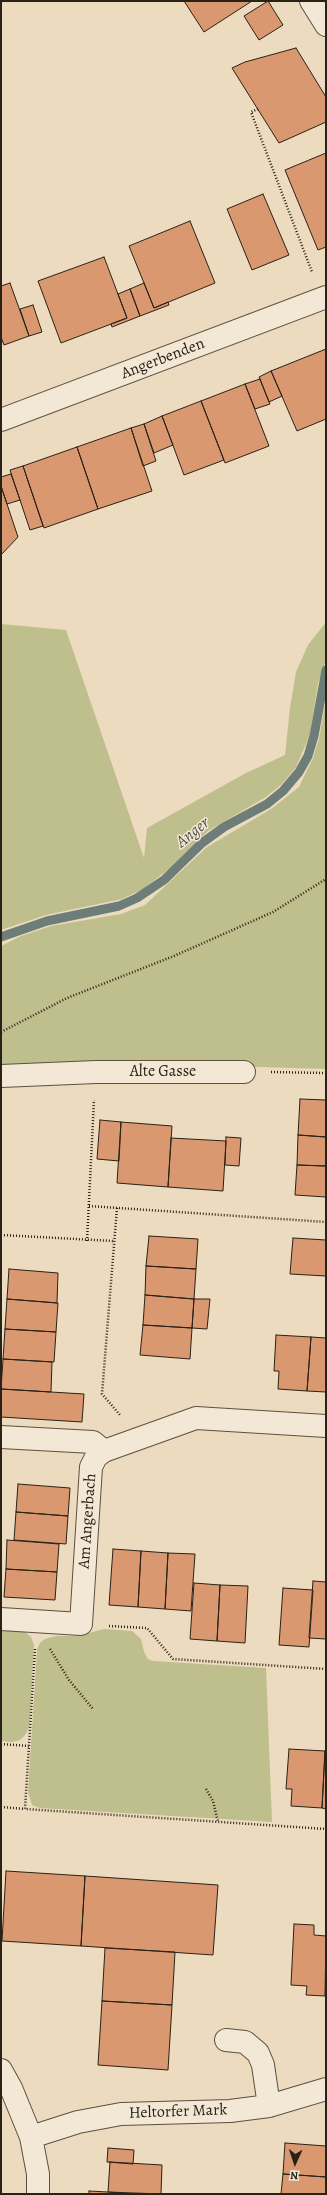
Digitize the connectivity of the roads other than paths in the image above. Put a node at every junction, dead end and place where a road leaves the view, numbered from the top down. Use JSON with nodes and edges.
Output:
{"nodes":[{"id":1,"x":311,"y":1,"type":"edge"},
{"id":2,"x":326,"y":25,"type":"edge"},
{"id":3,"x":324,"y":298,"type":"edge"},
{"id":4,"x":1,"y":420,"type":"edge"},
{"id":5,"x":244,"y":1072,"type":"road end"},
{"id":6,"x":1,"y":1076,"type":"edge"},
{"id":7,"x":326,"y":1426,"type":"edge"},
{"id":8,"x":1,"y":1437,"type":"edge"},
{"id":9,"x":104,"y":1451,"type":"junction"},
{"id":10,"x":1,"y":1619,"type":"edge"},
{"id":11,"x":226,"y":2040,"type":"dead end"},
{"id":12,"x":1,"y":2070,"type":"edge"},
{"id":13,"x":326,"y":2089,"type":"edge"},
{"id":14,"x":269,"y":2106,"type":"junction"},
{"id":15,"x":31,"y":2137,"type":"junction"},
{"id":16,"x":38,"y":2194,"type":"edge"}],
"edges":[{"from":1,"to":2,"type":"street"},
{"from":3,"to":4,"type":"street","name":"Angerbenden"},
{"from":5,"to":6,"type":"street","name":"Alte Gasse"},
{"from":7,"to":9,"type":"street","name":"Am Angerbach"},
{"from":8,"to":9,"type":"street"},
{"from":9,"to":10,"type":"street","name":"Am Angerbach"},
{"from":11,"to":14,"type":"street"},
{"from":12,"to":15,"type":"street"},
{"from":13,"to":14,"type":"street","name":"Heltorfer Mark"},
{"from":14,"to":15,"type":"street","name":"Heltorfer Mark"},
{"from":15,"to":16,"type":"street"}]}
